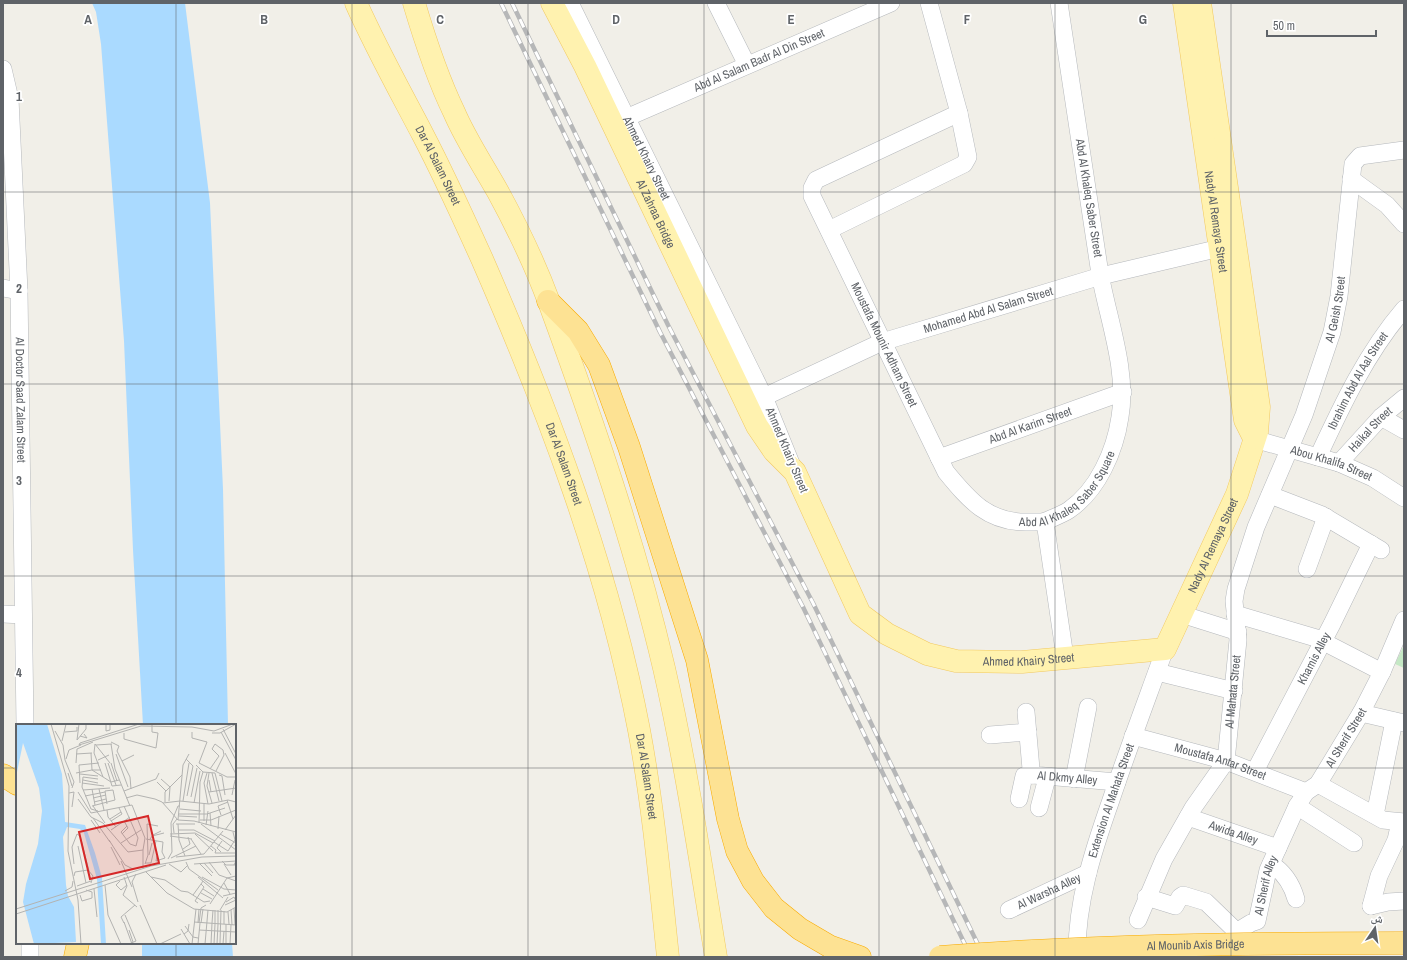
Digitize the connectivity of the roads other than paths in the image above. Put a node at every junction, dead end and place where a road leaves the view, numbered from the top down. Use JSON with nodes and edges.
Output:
{"nodes":[{"id":1,"x":414,"y":3,"type":"edge"},
{"id":2,"x":552,"y":3,"type":"edge"},
{"id":3,"x":570,"y":3,"type":"edge"},
{"id":4,"x":716,"y":3,"type":"edge"},
{"id":5,"x":891,"y":3,"type":"edge"},
{"id":6,"x":929,"y":3,"type":"edge"},
{"id":7,"x":1058,"y":3,"type":"edge"},
{"id":8,"x":1184,"y":3,"type":"edge"},
{"id":9,"x":1200,"y":3,"type":"edge"},
{"id":10,"x":360,"y":6,"type":"edge"},
{"id":11,"x":747,"y":65,"type":"junction"},
{"id":12,"x":3,"y":69,"type":"edge"},
{"id":13,"x":959,"y":113,"type":"junction"},
{"id":14,"x":626,"y":118,"type":"junction"},
{"id":15,"x":1404,"y":150,"type":"edge"},
{"id":16,"x":1352,"y":172,"type":"junction"},
{"id":17,"x":1404,"y":224,"type":"edge"},
{"id":18,"x":829,"y":230,"type":"junction"},
{"id":19,"x":1220,"y":248,"type":"junction"},
{"id":20,"x":1101,"y":276,"type":"junction"},
{"id":21,"x":11,"y":290,"type":"edge"},
{"id":22,"x":548,"y":301,"type":"junction"},
{"id":23,"x":1404,"y":309,"type":"edge"},
{"id":24,"x":882,"y":342,"type":"junction"},
{"id":25,"x":1123,"y":392,"type":"junction"},
{"id":26,"x":764,"y":397,"type":"junction"},
{"id":27,"x":1402,"y":400,"type":"edge"},
{"id":28,"x":1381,"y":417,"type":"junction"},
{"id":29,"x":1404,"y":430,"type":"edge"},
{"id":30,"x":1254,"y":439,"type":"junction"},
{"id":31,"x":1289,"y":448,"type":"junction"},
{"id":32,"x":1318,"y":457,"type":"junction"},
{"id":33,"x":939,"y":458,"type":"junction"},
{"id":34,"x":1339,"y":463,"type":"junction"},
{"id":35,"x":795,"y":472,"type":"junction"},
{"id":36,"x":1270,"y":495,"type":"junction"},
{"id":37,"x":1404,"y":498,"type":"edge"},
{"id":38,"x":1326,"y":517,"type":"junction"},
{"id":39,"x":1045,"y":522,"type":"junction"},
{"id":40,"x":1307,"y":569,"type":"dead end"},
{"id":41,"x":3,"y":614,"type":"edge"},
{"id":42,"x":1181,"y":614,"type":"junction"},
{"id":43,"x":1236,"y":614,"type":"junction"},
{"id":44,"x":23,"y":615,"type":"junction"},
{"id":45,"x":1404,"y":620,"type":"edge"},
{"id":46,"x":1238,"y":632,"type":"junction"},
{"id":47,"x":1323,"y":641,"type":"junction"},
{"id":48,"x":1165,"y":649,"type":"junction"},
{"id":49,"x":1065,"y":657,"type":"junction"},
{"id":50,"x":1156,"y":672,"type":"junction"},
{"id":51,"x":1382,"y":672,"type":"junction"},
{"id":52,"x":1234,"y":691,"type":"junction"},
{"id":53,"x":1088,"y":707,"type":"dead end"},
{"id":54,"x":1026,"y":712,"type":"dead end"},
{"id":55,"x":1361,"y":713,"type":"junction"},
{"id":56,"x":1399,"y":722,"type":"edge"},
{"id":57,"x":25,"y":724,"type":"edge"},
{"id":58,"x":1028,"y":732,"type":"junction"},
{"id":59,"x":990,"y":736,"type":"dead end"},
{"id":60,"x":1133,"y":736,"type":"junction"},
{"id":61,"x":1226,"y":761,"type":"junction"},
{"id":62,"x":1255,"y":771,"type":"junction"},
{"id":63,"x":3,"y":775,"type":"edge"},
{"id":64,"x":1040,"y":776,"type":"junction"},
{"id":65,"x":1074,"y":780,"type":"junction"},
{"id":66,"x":1117,"y":782,"type":"junction"},
{"id":67,"x":16,"y":783,"type":"edge"},
{"id":68,"x":1307,"y":794,"type":"junction"},
{"id":69,"x":1019,"y":799,"type":"dead end"},
{"id":70,"x":1039,"y":808,"type":"dead end"},
{"id":71,"x":1375,"y":815,"type":"junction"},
{"id":72,"x":1188,"y":816,"type":"junction"},
{"id":73,"x":1402,"y":822,"type":"edge"},
{"id":74,"x":1354,"y":843,"type":"dead end"},
{"id":75,"x":1278,"y":848,"type":"junction"},
{"id":76,"x":1271,"y":864,"type":"junction"},
{"id":77,"x":1088,"y":873,"type":"junction"},
{"id":78,"x":1146,"y":897,"type":"junction"},
{"id":79,"x":1296,"y":900,"type":"dead end"},
{"id":80,"x":1404,"y":901,"type":"edge"},
{"id":81,"x":1009,"y":910,"type":"dead end"},
{"id":82,"x":1138,"y":920,"type":"dead end"},
{"id":83,"x":1404,"y":943,"type":"edge"},
{"id":84,"x":30,"y":944,"type":"edge"},
{"id":85,"x":78,"y":944,"type":"edge"},
{"id":86,"x":30,"y":957,"type":"edge"},
{"id":87,"x":75,"y":957,"type":"edge"},
{"id":88,"x":668,"y":957,"type":"edge"},
{"id":89,"x":716,"y":957,"type":"edge"},
{"id":90,"x":860,"y":957,"type":"edge"},
{"id":91,"x":940,"y":957,"type":"edge"},
{"id":92,"x":1077,"y":957,"type":"edge"}],
"edges":[{"from":1,"to":22,"type":"main road"},
{"from":2,"to":35,"type":"main road","name":"Al Zahraa Bridge"},
{"from":3,"to":14,"type":"street","name":"Ahmed Khairy Street"},
{"from":4,"to":11,"type":"street"},
{"from":5,"to":11,"type":"street","name":"Abd Al Salam Badr Al Din Street"},
{"from":6,"to":13,"type":"street"},
{"from":7,"to":20,"type":"street","name":"Abd Al Khaleq Saber Street"},
{"from":8,"to":19,"type":"main road","name":"Nady Al Remaya Street"},
{"from":9,"to":30,"type":"main road","name":"Nady Al Remaya Street"},
{"from":10,"to":88,"type":"main road","name":"Dar Al Salam Street"},
{"from":11,"to":14,"type":"street","name":"Abd Al Salam Badr Al Din Street"},
{"from":12,"to":21,"type":"street","name":"Al Doctor Saad Zalam Street"},
{"from":13,"to":18,"type":"street"},
{"from":13,"to":18,"type":"street","name":"Moustafa Mounir Adham Street"},
{"from":14,"to":26,"type":"street","name":"Ahmed Khairy Street"},
{"from":15,"to":16,"type":"street"},
{"from":16,"to":17,"type":"street"},
{"from":16,"to":31,"type":"street","name":"Al Geish Street"},
{"from":18,"to":24,"type":"street","name":"Moustafa Mounir Adham Street"},
{"from":19,"to":20,"type":"street","name":"Mohamed Abd Al Salam Street"},
{"from":19,"to":30,"type":"main road","name":"Nady Al Remaya Street"},
{"from":20,"to":24,"type":"street","name":"Mohamed Abd Al Salam Street"},
{"from":20,"to":25,"type":"street","name":"Abd Al Khaleq Saber Street"},
{"from":21,"to":44,"type":"street","name":"Al Doctor Saad Zalam Street"},
{"from":22,"to":89,"type":"main road"},
{"from":22,"to":90,"type":"highway"},
{"from":23,"to":32,"type":"street","name":"Ibrahim Abd Al Aal Street"},
{"from":24,"to":26,"type":"street","name":"Mohamed Abd Al Salam Street"},
{"from":24,"to":33,"type":"street","name":"Moustafa Mounir Adham Street"},
{"from":25,"to":33,"type":"street","name":"Abd Al Karim Street"},
{"from":25,"to":39,"type":"street","name":"Abd Al Khaleq Saber Square"},
{"from":26,"to":35,"type":"street","name":"Ahmed Khairy Street"},
{"from":27,"to":28,"type":"street","name":"Haikal Street"},
{"from":28,"to":29,"type":"street"},
{"from":28,"to":34,"type":"street","name":"Haikal Street"},
{"from":30,"to":31,"type":"street","name":"Abou Khalifa Street"},
{"from":30,"to":42,"type":"main road","name":"Nady Al Remaya Street"},
{"from":31,"to":32,"type":"street","name":"Abou Khalifa Street"},
{"from":31,"to":36,"type":"street","name":"Al Mahata Street"},
{"from":32,"to":34,"type":"street","name":"Abou Khalifa Street"},
{"from":33,"to":39,"type":"street","name":"Abd Al Khaleq Saber Square"},
{"from":34,"to":37,"type":"street","name":"Abou Khalifa Street"},
{"from":35,"to":49,"type":"main road","name":"Ahmed Khairy Street"},
{"from":36,"to":38,"type":"street"},
{"from":36,"to":43,"type":"street","name":"Al Mahata Street"},
{"from":38,"to":40,"type":"street"},
{"from":38,"to":47,"type":"street","name":"Khamis Alley"},
{"from":39,"to":49,"type":"street"},
{"from":41,"to":44,"type":"street"},
{"from":42,"to":46,"type":"street"},
{"from":42,"to":48,"type":"main road","name":"Nady Al Remaya Street"},
{"from":43,"to":46,"type":"street","name":"Al Mahata Street"},
{"from":43,"to":47,"type":"street"},
{"from":44,"to":57,"type":"street","name":"Al Doctor Saad Zalam Street"},
{"from":45,"to":51,"type":"street","name":"Al Sherif Street"},
{"from":46,"to":52,"type":"street","name":"Al Mahata Street"},
{"from":47,"to":51,"type":"street"},
{"from":47,"to":62,"type":"street","name":"Khamis Alley"},
{"from":48,"to":49,"type":"main road","name":"Ahmed Khairy Street"},
{"from":48,"to":50,"type":"street","name":"Extension Al Mahata Street"},
{"from":50,"to":52,"type":"street"},
{"from":50,"to":60,"type":"street","name":"Extension Al Mahata Street"},
{"from":51,"to":55,"type":"street","name":"Al Sherif Street"},
{"from":52,"to":61,"type":"street","name":"Al Mahata Street"},
{"from":53,"to":65,"type":"street"},
{"from":54,"to":58,"type":"street","name":"Al Dkmy Alley"},
{"from":55,"to":56,"type":"street"},
{"from":55,"to":68,"type":"street","name":"Al Sherif Street"},
{"from":56,"to":71,"type":"street"},
{"from":58,"to":59,"type":"street"},
{"from":58,"to":64,"type":"street","name":"Al Dkmy Alley"},
{"from":60,"to":61,"type":"street","name":"Moustafa Antar Street"},
{"from":60,"to":66,"type":"street","name":"Extension Al Mahata Street"},
{"from":61,"to":62,"type":"street","name":"Moustafa Antar Street"},
{"from":61,"to":72,"type":"street","name":"Al Mahata Street"},
{"from":62,"to":68,"type":"street","name":"Moustafa Antar Street"},
{"from":63,"to":67,"type":"highway"},
{"from":64,"to":65,"type":"street","name":"Al Dkmy Alley"},
{"from":64,"to":69,"type":"street"},
{"from":64,"to":70,"type":"street"},
{"from":65,"to":66,"type":"street","name":"Al Dkmy Alley"},
{"from":66,"to":77,"type":"street","name":"Extension Al Mahata Street"},
{"from":68,"to":71,"type":"street"},
{"from":68,"to":74,"type":"street"},
{"from":68,"to":75,"type":"street","name":"Al Sherif Street"},
{"from":71,"to":73,"type":"street"},
{"from":72,"to":75,"type":"street","name":"Awida Alley"},
{"from":72,"to":78,"type":"street","name":"Al Mahata Street"},
{"from":73,"to":80,"type":"street"},
{"from":75,"to":76,"type":"street","name":"Al Sherif Alley"},
{"from":76,"to":78,"type":"street","name":"Al Sherif Alley"},
{"from":76,"to":79,"type":"street"},
{"from":77,"to":81,"type":"street","name":"Al Warsha Alley"},
{"from":77,"to":92,"type":"street","name":"Extension Al Mahata Street"},
{"from":78,"to":82,"type":"street","name":"Al Mahata Street"},
{"from":83,"to":91,"type":"highway","name":"Al Mounib Axis Bridge","bridge":true},
{"from":84,"to":86,"type":"street"},
{"from":85,"to":87,"type":"highway"}]}
